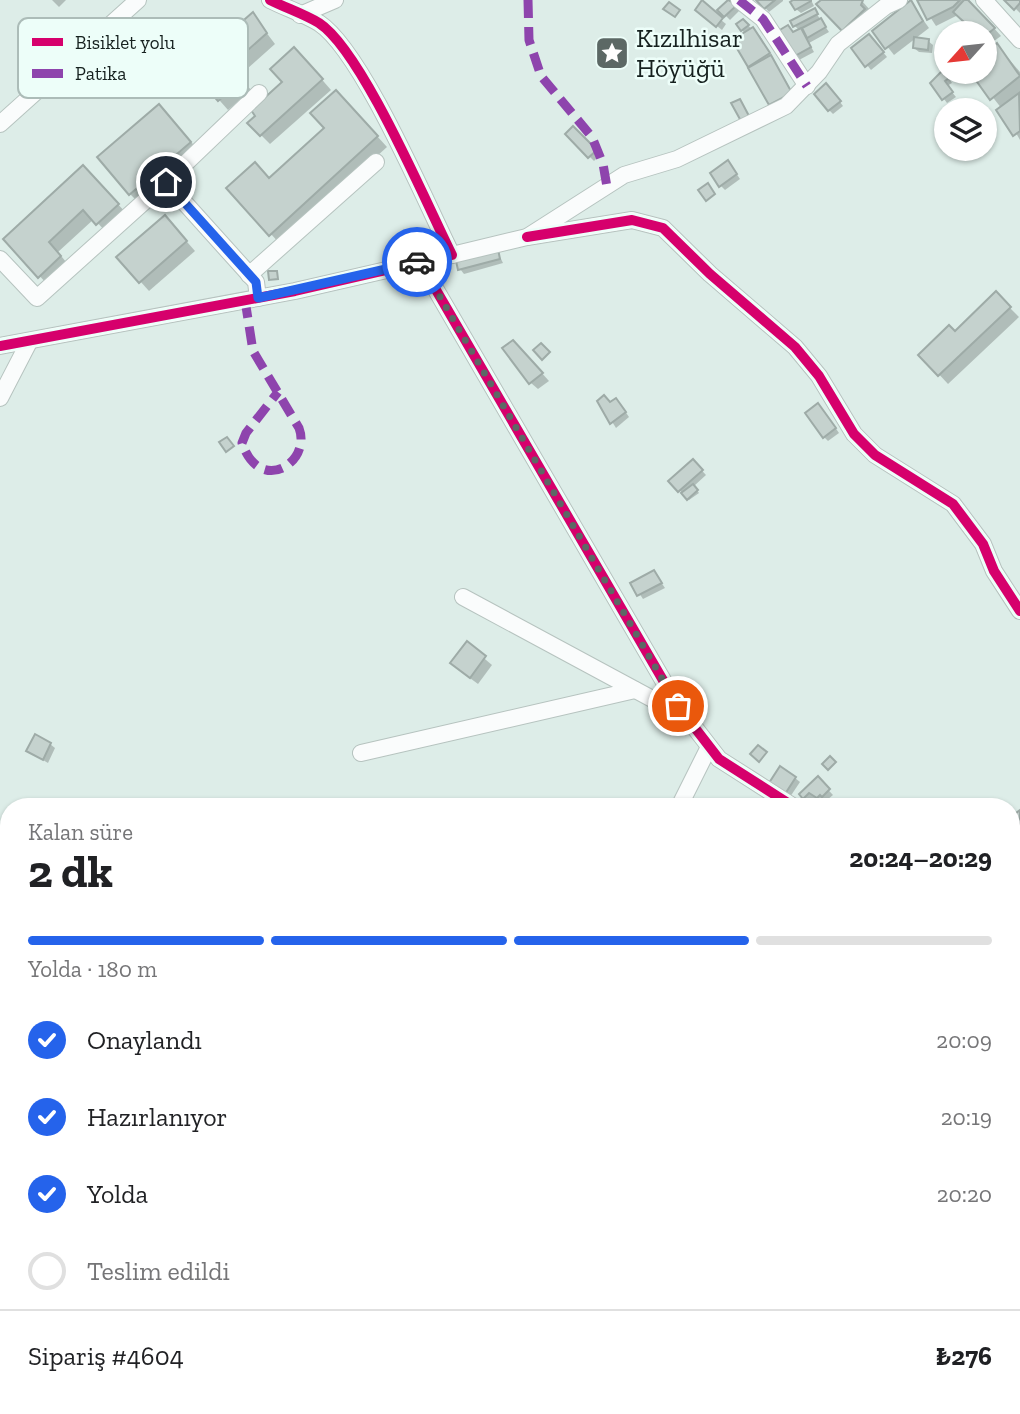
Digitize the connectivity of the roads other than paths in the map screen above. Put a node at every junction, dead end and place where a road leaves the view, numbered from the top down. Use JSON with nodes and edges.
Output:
{"nodes":[{"id":1,"x":138,"y":0,"type":"edge"},
{"id":2,"x":270,"y":0,"type":"edge"},
{"id":3,"x":335,"y":0,"type":"edge"},
{"id":4,"x":739,"y":0,"type":"edge"},
{"id":5,"x":984,"y":0,"type":"edge"},
{"id":6,"x":887,"y":2,"type":"edge"},
{"id":7,"x":300,"y":15,"type":"junction"},
{"id":8,"x":118,"y":18,"type":"edge"},
{"id":9,"x":1020,"y":40,"type":"edge"},
{"id":10,"x":807,"y":86,"type":"junction"},
{"id":11,"x":259,"y":93,"type":"dead end"},
{"id":12,"x":29,"y":98,"type":"edge"},
{"id":13,"x":0,"y":124,"type":"edge"},
{"id":14,"x":376,"y":162,"type":"dead end"},
{"id":15,"x":166,"y":182,"type":"junction"},
{"id":16,"x":527,"y":237,"type":"junction"},
{"id":17,"x":452,"y":255,"type":"junction"},
{"id":18,"x":0,"y":259,"type":"edge"},
{"id":19,"x":428,"y":260,"type":"junction"},
{"id":20,"x":249,"y":275,"type":"junction"},
{"id":21,"x":258,"y":298,"type":"junction"},
{"id":22,"x":29,"y":342,"type":"junction"},
{"id":23,"x":0,"y":346,"type":"edge"},
{"id":24,"x":0,"y":398,"type":"edge"},
{"id":25,"x":463,"y":597,"type":"dead end"},
{"id":26,"x":1020,"y":611,"type":"edge"},
{"id":27,"x":635,"y":690,"type":"junction"},
{"id":28,"x":688,"y":718,"type":"junction"},
{"id":29,"x":709,"y":747,"type":"junction"},
{"id":30,"x":361,"y":753,"type":"dead end"},
{"id":31,"x":684,"y":798,"type":"edge"},
{"id":32,"x":780,"y":798,"type":"edge"}],
"edges":[{"from":1,"to":8,"type":"street"},
{"from":2,"to":7,"type":"street"},
{"from":3,"to":7,"type":"street"},
{"from":4,"to":10,"type":"street"},
{"from":5,"to":9,"type":"street"},
{"from":6,"to":10,"type":"street"},
{"from":7,"to":17,"type":"street"},
{"from":10,"to":16,"type":"street"},
{"from":11,"to":15,"type":"street"},
{"from":12,"to":13,"type":"street"},
{"from":14,"to":20,"type":"street"},
{"from":15,"to":18,"type":"street"},
{"from":15,"to":20,"type":"street"},
{"from":16,"to":17,"type":"street"},
{"from":16,"to":26,"type":"street"},
{"from":17,"to":19,"type":"street"},
{"from":19,"to":21,"type":"street"},
{"from":19,"to":28,"type":"street"},
{"from":20,"to":21,"type":"street"},
{"from":21,"to":22,"type":"street"},
{"from":22,"to":23,"type":"street"},
{"from":22,"to":24,"type":"street"},
{"from":25,"to":27,"type":"street"},
{"from":27,"to":28,"type":"street"},
{"from":27,"to":30,"type":"street"},
{"from":28,"to":29,"type":"street"},
{"from":29,"to":31,"type":"street"},
{"from":29,"to":32,"type":"street"}]}
